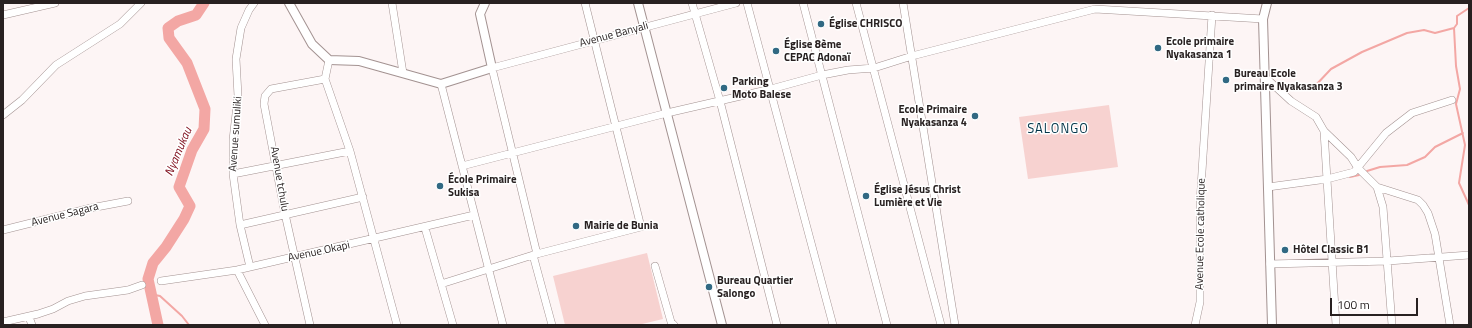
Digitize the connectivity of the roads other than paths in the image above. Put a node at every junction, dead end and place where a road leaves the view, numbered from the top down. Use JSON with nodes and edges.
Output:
{"nodes":[{"id":1,"x":55,"y":3,"type":"edge"},
{"id":2,"x":141,"y":3,"type":"edge"},
{"id":3,"x":254,"y":3,"type":"edge"},
{"id":4,"x":289,"y":3,"type":"edge"},
{"id":5,"x":392,"y":3,"type":"edge"},
{"id":6,"x":485,"y":3,"type":"edge"},
{"id":7,"x":585,"y":3,"type":"edge"},
{"id":8,"x":638,"y":3,"type":"edge"},
{"id":9,"x":692,"y":3,"type":"edge"},
{"id":10,"x":736,"y":3,"type":"edge"},
{"id":11,"x":747,"y":3,"type":"edge"},
{"id":12,"x":803,"y":3,"type":"edge"},
{"id":13,"x":856,"y":3,"type":"edge"},
{"id":14,"x":903,"y":3,"type":"edge"},
{"id":15,"x":1268,"y":3,"type":"edge"},
{"id":16,"x":3,"y":15,"type":"edge"},
{"id":17,"x":695,"y":15,"type":"junction"},
{"id":18,"x":1212,"y":15,"type":"junction"},
{"id":19,"x":1263,"y":19,"type":"junction"},
{"id":20,"x":644,"y":26,"type":"junction"},
{"id":21,"x":594,"y":40,"type":"junction"},
{"id":22,"x":912,"y":56,"type":"junction"},
{"id":23,"x":329,"y":60,"type":"junction"},
{"id":24,"x":492,"y":68,"type":"junction"},
{"id":25,"x":874,"y":68,"type":"junction"},
{"id":26,"x":403,"y":72,"type":"junction"},
{"id":27,"x":822,"y":75,"type":"junction"},
{"id":28,"x":1265,"y":77,"type":"junction"},
{"id":29,"x":325,"y":79,"type":"junction"},
{"id":30,"x":441,"y":84,"type":"junction"},
{"id":31,"x":771,"y":89,"type":"junction"},
{"id":32,"x":1452,"y":100,"type":"dead end"},
{"id":33,"x":720,"y":101,"type":"junction"},
{"id":34,"x":667,"y":113,"type":"junction"},
{"id":35,"x":3,"y":115,"type":"edge"},
{"id":36,"x":615,"y":126,"type":"junction"},
{"id":37,"x":1324,"y":131,"type":"junction"},
{"id":38,"x":350,"y":151,"type":"junction"},
{"id":39,"x":513,"y":153,"type":"junction"},
{"id":40,"x":277,"y":165,"type":"junction"},
{"id":41,"x":462,"y":166,"type":"junction"},
{"id":42,"x":1358,"y":168,"type":"junction"},
{"id":43,"x":233,"y":174,"type":"junction"},
{"id":44,"x":1327,"y":179,"type":"junction"},
{"id":45,"x":1268,"y":187,"type":"junction"},
{"id":46,"x":1377,"y":187,"type":"junction"},
{"id":47,"x":363,"y":197,"type":"junction"},
{"id":48,"x":128,"y":201,"type":"dead end"},
{"id":49,"x":285,"y":214,"type":"junction"},
{"id":50,"x":474,"y":215,"type":"junction"},
{"id":51,"x":240,"y":225,"type":"junction"},
{"id":52,"x":425,"y":228,"type":"junction"},
{"id":53,"x":3,"y":230,"type":"edge"},
{"id":54,"x":374,"y":237,"type":"junction"},
{"id":55,"x":535,"y":255,"type":"junction"},
{"id":56,"x":1469,"y":255,"type":"edge"},
{"id":57,"x":295,"y":257,"type":"junction"},
{"id":58,"x":1439,"y":258,"type":"junction"},
{"id":59,"x":1388,"y":261,"type":"junction"},
{"id":60,"x":1333,"y":263,"type":"junction"},
{"id":61,"x":1270,"y":264,"type":"junction"},
{"id":62,"x":655,"y":266,"type":"dead end"},
{"id":63,"x":250,"y":267,"type":"junction"},
{"id":64,"x":489,"y":269,"type":"junction"},
{"id":65,"x":237,"y":270,"type":"junction"},
{"id":66,"x":161,"y":281,"type":"dead end"},
{"id":67,"x":441,"y":284,"type":"junction"},
{"id":68,"x":142,"y":285,"type":"dead end"},
{"id":69,"x":30,"y":317,"type":"junction"},
{"id":70,"x":3,"y":322,"type":"edge"},
{"id":71,"x":32,"y":325,"type":"edge"},
{"id":72,"x":265,"y":325,"type":"edge"},
{"id":73,"x":310,"y":325,"type":"edge"},
{"id":74,"x":397,"y":325,"type":"edge"},
{"id":75,"x":454,"y":325,"type":"edge"},
{"id":76,"x":503,"y":325,"type":"edge"},
{"id":77,"x":552,"y":325,"type":"edge"},
{"id":78,"x":674,"y":325,"type":"edge"},
{"id":79,"x":722,"y":325,"type":"edge"},
{"id":80,"x":777,"y":325,"type":"edge"},
{"id":81,"x":833,"y":325,"type":"edge"},
{"id":82,"x":887,"y":325,"type":"edge"},
{"id":83,"x":940,"y":325,"type":"edge"},
{"id":84,"x":955,"y":325,"type":"edge"},
{"id":85,"x":1195,"y":325,"type":"edge"},
{"id":86,"x":1272,"y":325,"type":"edge"},
{"id":87,"x":1336,"y":325,"type":"edge"},
{"id":88,"x":1387,"y":325,"type":"edge"},
{"id":89,"x":1392,"y":325,"type":"edge"},
{"id":90,"x":1450,"y":325,"type":"edge"}],
"edges":[{"from":1,"to":16,"type":"street"},
{"from":2,"to":35,"type":"street"},
{"from":3,"to":43,"type":"street","name":"Avenue sumuliki"},
{"from":4,"to":23,"type":"street"},
{"from":5,"to":26,"type":"street"},
{"from":6,"to":24,"type":"street"},
{"from":7,"to":21,"type":"street"},
{"from":8,"to":20,"type":"street"},
{"from":9,"to":17,"type":"street"},
{"from":10,"to":17,"type":"street","name":"Avenue Banyali"},
{"from":11,"to":31,"type":"street"},
{"from":12,"to":27,"type":"street"},
{"from":13,"to":25,"type":"street"},
{"from":14,"to":22,"type":"street"},
{"from":15,"to":19,"type":"street"},
{"from":17,"to":20,"type":"street","name":"Avenue Banyali"},
{"from":17,"to":33,"type":"street"},
{"from":18,"to":19,"type":"street"},
{"from":18,"to":22,"type":"street"},
{"from":18,"to":85,"type":"street","name":"Avenue Ecole catholique"},
{"from":19,"to":28,"type":"street"},
{"from":20,"to":21,"type":"street","name":"Avenue Banyali"},
{"from":20,"to":34,"type":"street"},
{"from":21,"to":24,"type":"street","name":"Avenue Banyali"},
{"from":21,"to":36,"type":"street"},
{"from":22,"to":25,"type":"street"},
{"from":22,"to":84,"type":"street"},
{"from":23,"to":26,"type":"street"},
{"from":23,"to":29,"type":"street"},
{"from":24,"to":30,"type":"street"},
{"from":24,"to":39,"type":"street"},
{"from":25,"to":27,"type":"street"},
{"from":25,"to":83,"type":"street"},
{"from":26,"to":30,"type":"street"},
{"from":27,"to":31,"type":"street"},
{"from":27,"to":82,"type":"street"},
{"from":28,"to":37,"type":"street"},
{"from":28,"to":45,"type":"street"},
{"from":29,"to":38,"type":"street"},
{"from":29,"to":40,"type":"street","name":"Avenue tchulu"},
{"from":30,"to":41,"type":"street"},
{"from":31,"to":33,"type":"street"},
{"from":31,"to":81,"type":"street"},
{"from":32,"to":42,"type":"street"},
{"from":33,"to":34,"type":"street"},
{"from":33,"to":80,"type":"street"},
{"from":34,"to":36,"type":"street"},
{"from":34,"to":79,"type":"street"},
{"from":36,"to":39,"type":"street"},
{"from":36,"to":55,"type":"street"},
{"from":37,"to":42,"type":"street"},
{"from":37,"to":44,"type":"street"},
{"from":38,"to":40,"type":"street"},
{"from":38,"to":47,"type":"street"},
{"from":39,"to":41,"type":"street"},
{"from":39,"to":55,"type":"street"},
{"from":40,"to":43,"type":"street"},
{"from":40,"to":49,"type":"street","name":"Avenue tchulu"},
{"from":41,"to":50,"type":"street"},
{"from":42,"to":44,"type":"street"},
{"from":42,"to":46,"type":"street"},
{"from":43,"to":51,"type":"street","name":"Avenue sumuliki"},
{"from":44,"to":45,"type":"street"},
{"from":44,"to":60,"type":"street"},
{"from":45,"to":61,"type":"street"},
{"from":46,"to":58,"type":"street"},
{"from":46,"to":59,"type":"street"},
{"from":47,"to":49,"type":"street"},
{"from":47,"to":54,"type":"street"},
{"from":48,"to":53,"type":"street","name":"Avenue Sagara"},
{"from":49,"to":51,"type":"street"},
{"from":49,"to":57,"type":"street","name":"Avenue tchulu"},
{"from":50,"to":52,"type":"street","name":"Avenue Okapi"},
{"from":50,"to":64,"type":"street"},
{"from":51,"to":63,"type":"street","name":"Avenue sumuliki"},
{"from":52,"to":54,"type":"street","name":"Avenue Okapi"},
{"from":52,"to":67,"type":"street"},
{"from":54,"to":57,"type":"street","name":"Avenue Okapi"},
{"from":54,"to":74,"type":"street"},
{"from":55,"to":64,"type":"street"},
{"from":55,"to":77,"type":"street"},
{"from":56,"to":58,"type":"street"},
{"from":57,"to":63,"type":"street","name":"Avenue Okapi"},
{"from":57,"to":73,"type":"street","name":"Avenue tchulu"},
{"from":58,"to":59,"type":"street"},
{"from":58,"to":90,"type":"street"},
{"from":59,"to":60,"type":"street"},
{"from":59,"to":89,"type":"street"},
{"from":60,"to":61,"type":"street"},
{"from":60,"to":87,"type":"street"},
{"from":61,"to":86,"type":"street"},
{"from":62,"to":78,"type":"street"},
{"from":63,"to":65,"type":"street","name":"Avenue Okapi"},
{"from":64,"to":67,"type":"street"},
{"from":64,"to":76,"type":"street"},
{"from":65,"to":66,"type":"street","name":"Avenue Okapi"},
{"from":65,"to":72,"type":"street"},
{"from":67,"to":75,"type":"street"},
{"from":68,"to":69,"type":"street"},
{"from":69,"to":70,"type":"street"},
{"from":69,"to":71,"type":"street"},
{"from":88,"to":89,"type":"street"}]}
